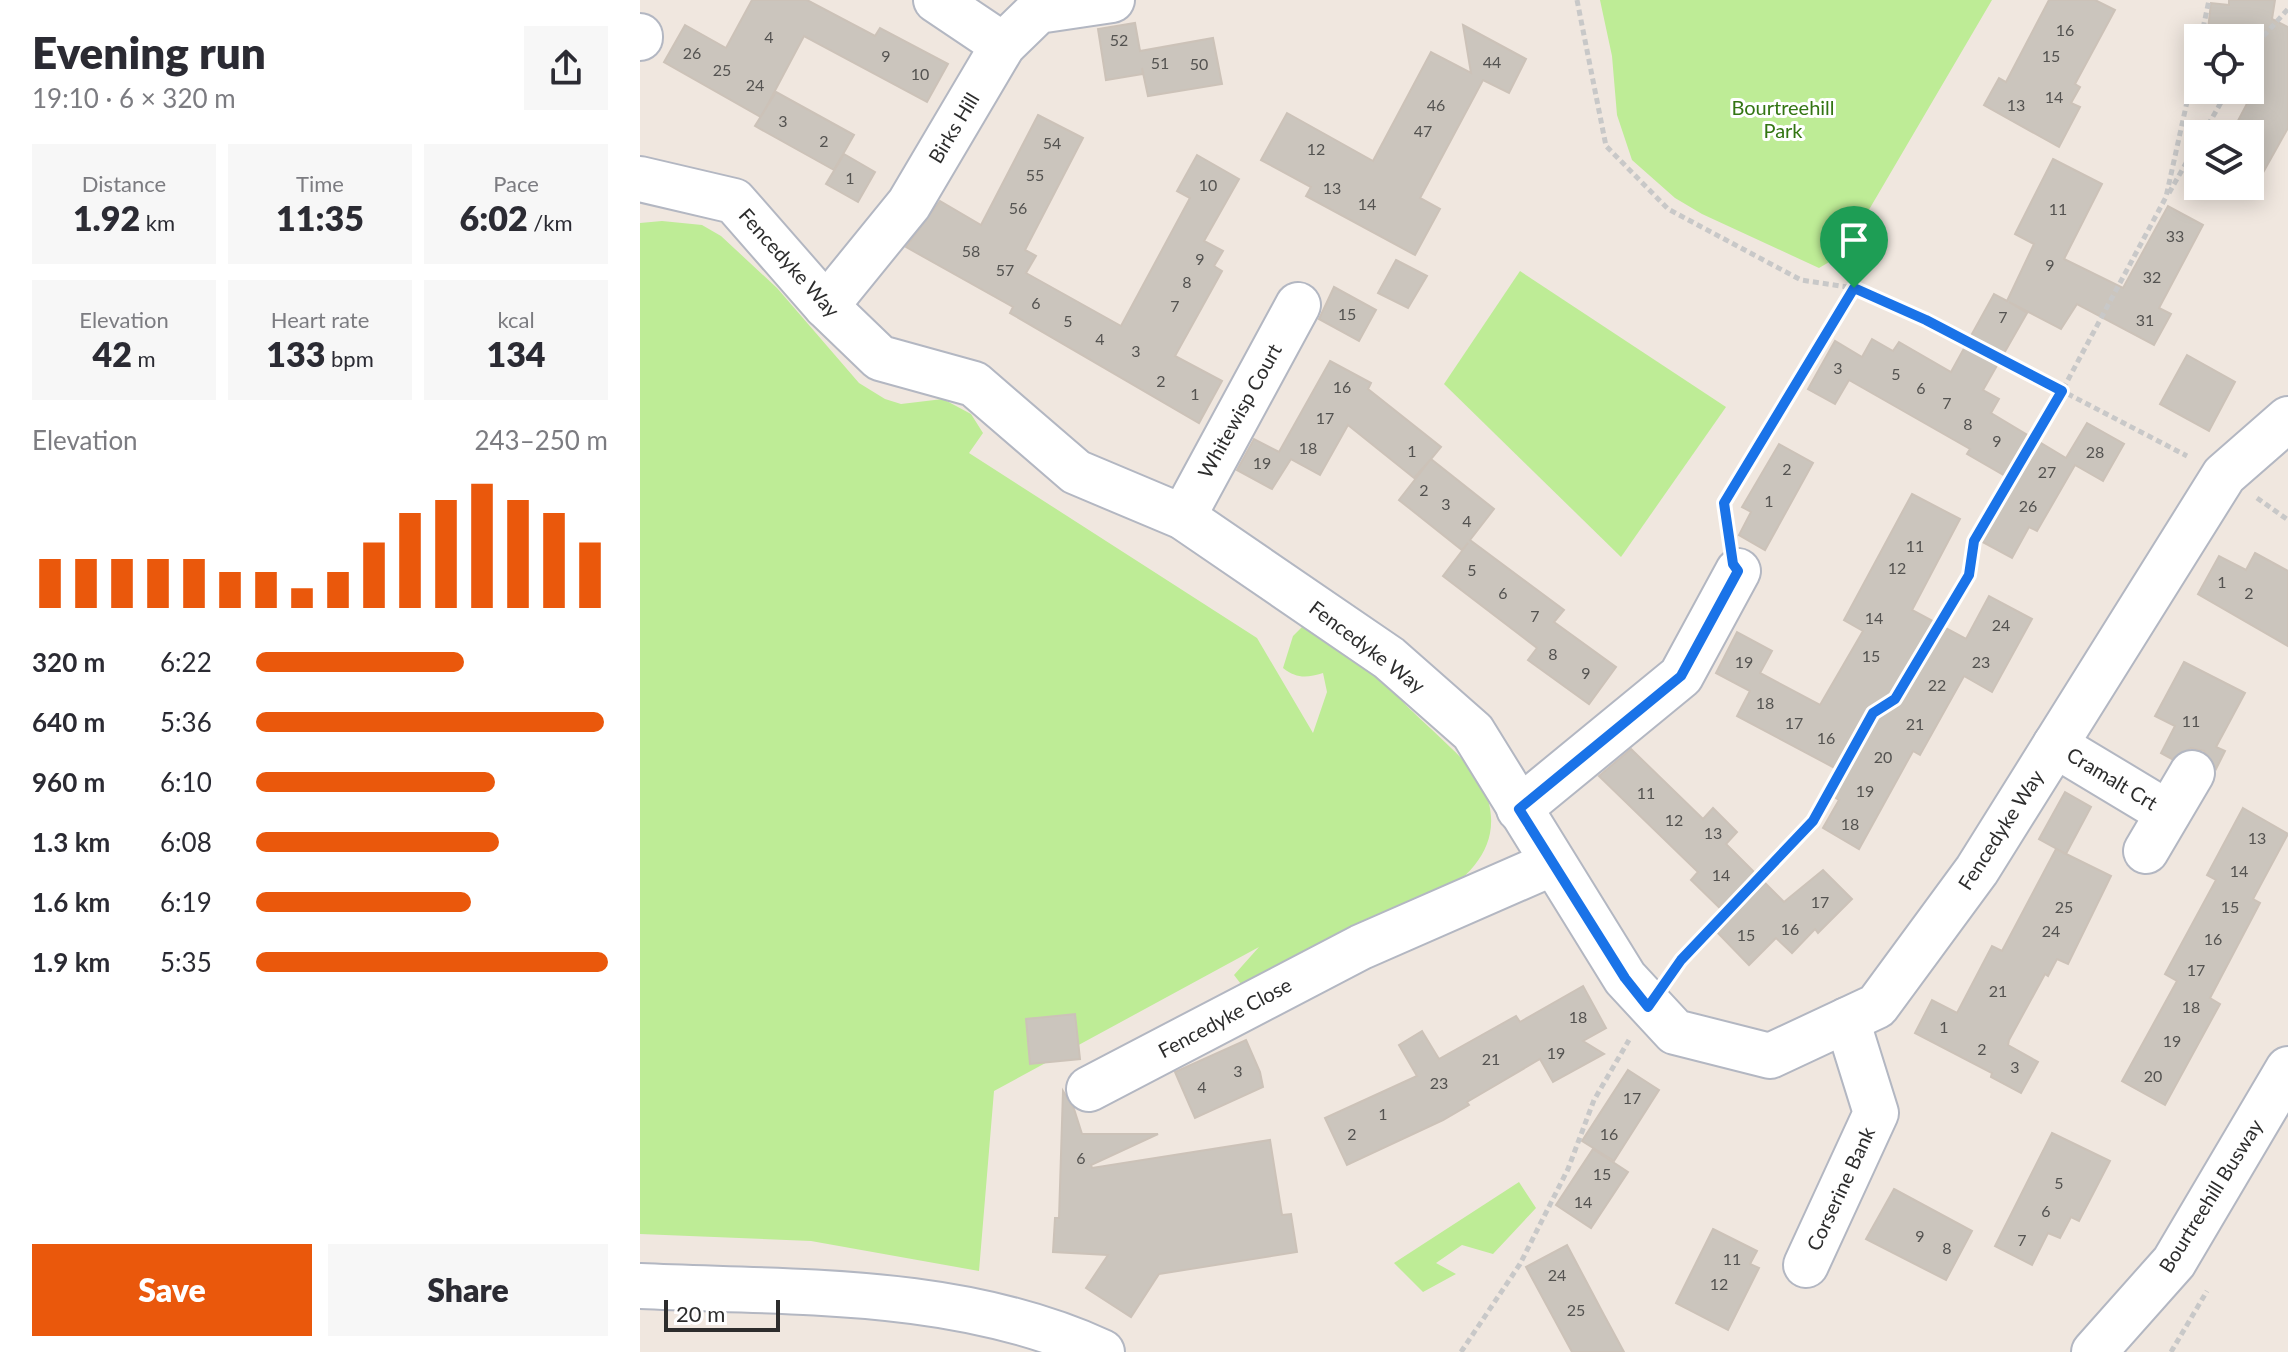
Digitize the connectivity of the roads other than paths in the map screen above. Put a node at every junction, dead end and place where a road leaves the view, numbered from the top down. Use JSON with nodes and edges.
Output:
{"nodes":[{"id":1,"x":936,"y":0,"type":"edge"},
{"id":2,"x":1112,"y":0,"type":"edge"},
{"id":3,"x":1003,"y":45,"type":"junction"},
{"id":4,"x":640,"y":179,"type":"edge"},
{"id":5,"x":1298,"y":305,"type":"dead end"},
{"id":6,"x":826,"y":306,"type":"junction"},
{"id":7,"x":2288,"y":419,"type":"edge"},
{"id":8,"x":1183,"y":517,"type":"junction"},
{"id":9,"x":1738,"y":571,"type":"road end"},
{"id":10,"x":2055,"y":745,"type":"junction"},
{"id":11,"x":2192,"y":773,"type":"dead end"},
{"id":12,"x":1519,"y":809,"type":"junction"},
{"id":13,"x":2168,"y":813,"type":"junction"},
{"id":14,"x":2146,"y":851,"type":"dead end"},
{"id":15,"x":1553,"y":863,"type":"junction"},
{"id":16,"x":1847,"y":1020,"type":"junction"},
{"id":17,"x":2288,"y":1069,"type":"edge"},
{"id":18,"x":1089,"y":1089,"type":"dead end"},
{"id":19,"x":1806,"y":1265,"type":"dead end"},
{"id":20,"x":640,"y":1286,"type":"edge"},
{"id":21,"x":1102,"y":1352,"type":"edge"},
{"id":22,"x":2094,"y":1352,"type":"edge"}],
"edges":[{"from":1,"to":3,"type":"street"},
{"from":2,"to":3,"type":"street","name":"Birks Hill"},
{"from":3,"to":6,"type":"street","name":"Birks Hill"},
{"from":4,"to":6,"type":"street","name":"Fencedyke Way"},
{"from":5,"to":8,"type":"street","name":"Whitewisp Court"},
{"from":6,"to":8,"type":"street","name":"Fencedyke Way"},
{"from":7,"to":10,"type":"street","name":"Fencedyke Way"},
{"from":8,"to":12,"type":"street","name":"Fencedyke Way"},
{"from":9,"to":12,"type":"street"},
{"from":10,"to":13,"type":"street","name":"Cramalt Crt"},
{"from":10,"to":16,"type":"street","name":"Fencedyke Way"},
{"from":11,"to":13,"type":"street"},
{"from":12,"to":15,"type":"street","name":"Fencedyke Way"},
{"from":13,"to":14,"type":"street"},
{"from":15,"to":16,"type":"street","name":"Fencedyke Way"},
{"from":15,"to":18,"type":"street","name":"Fencedyke Close"},
{"from":16,"to":19,"type":"street","name":"Corserine Bank"},
{"from":17,"to":22,"type":"street","name":"Bourtreehill Busway"},
{"from":20,"to":21,"type":"street"}]}
